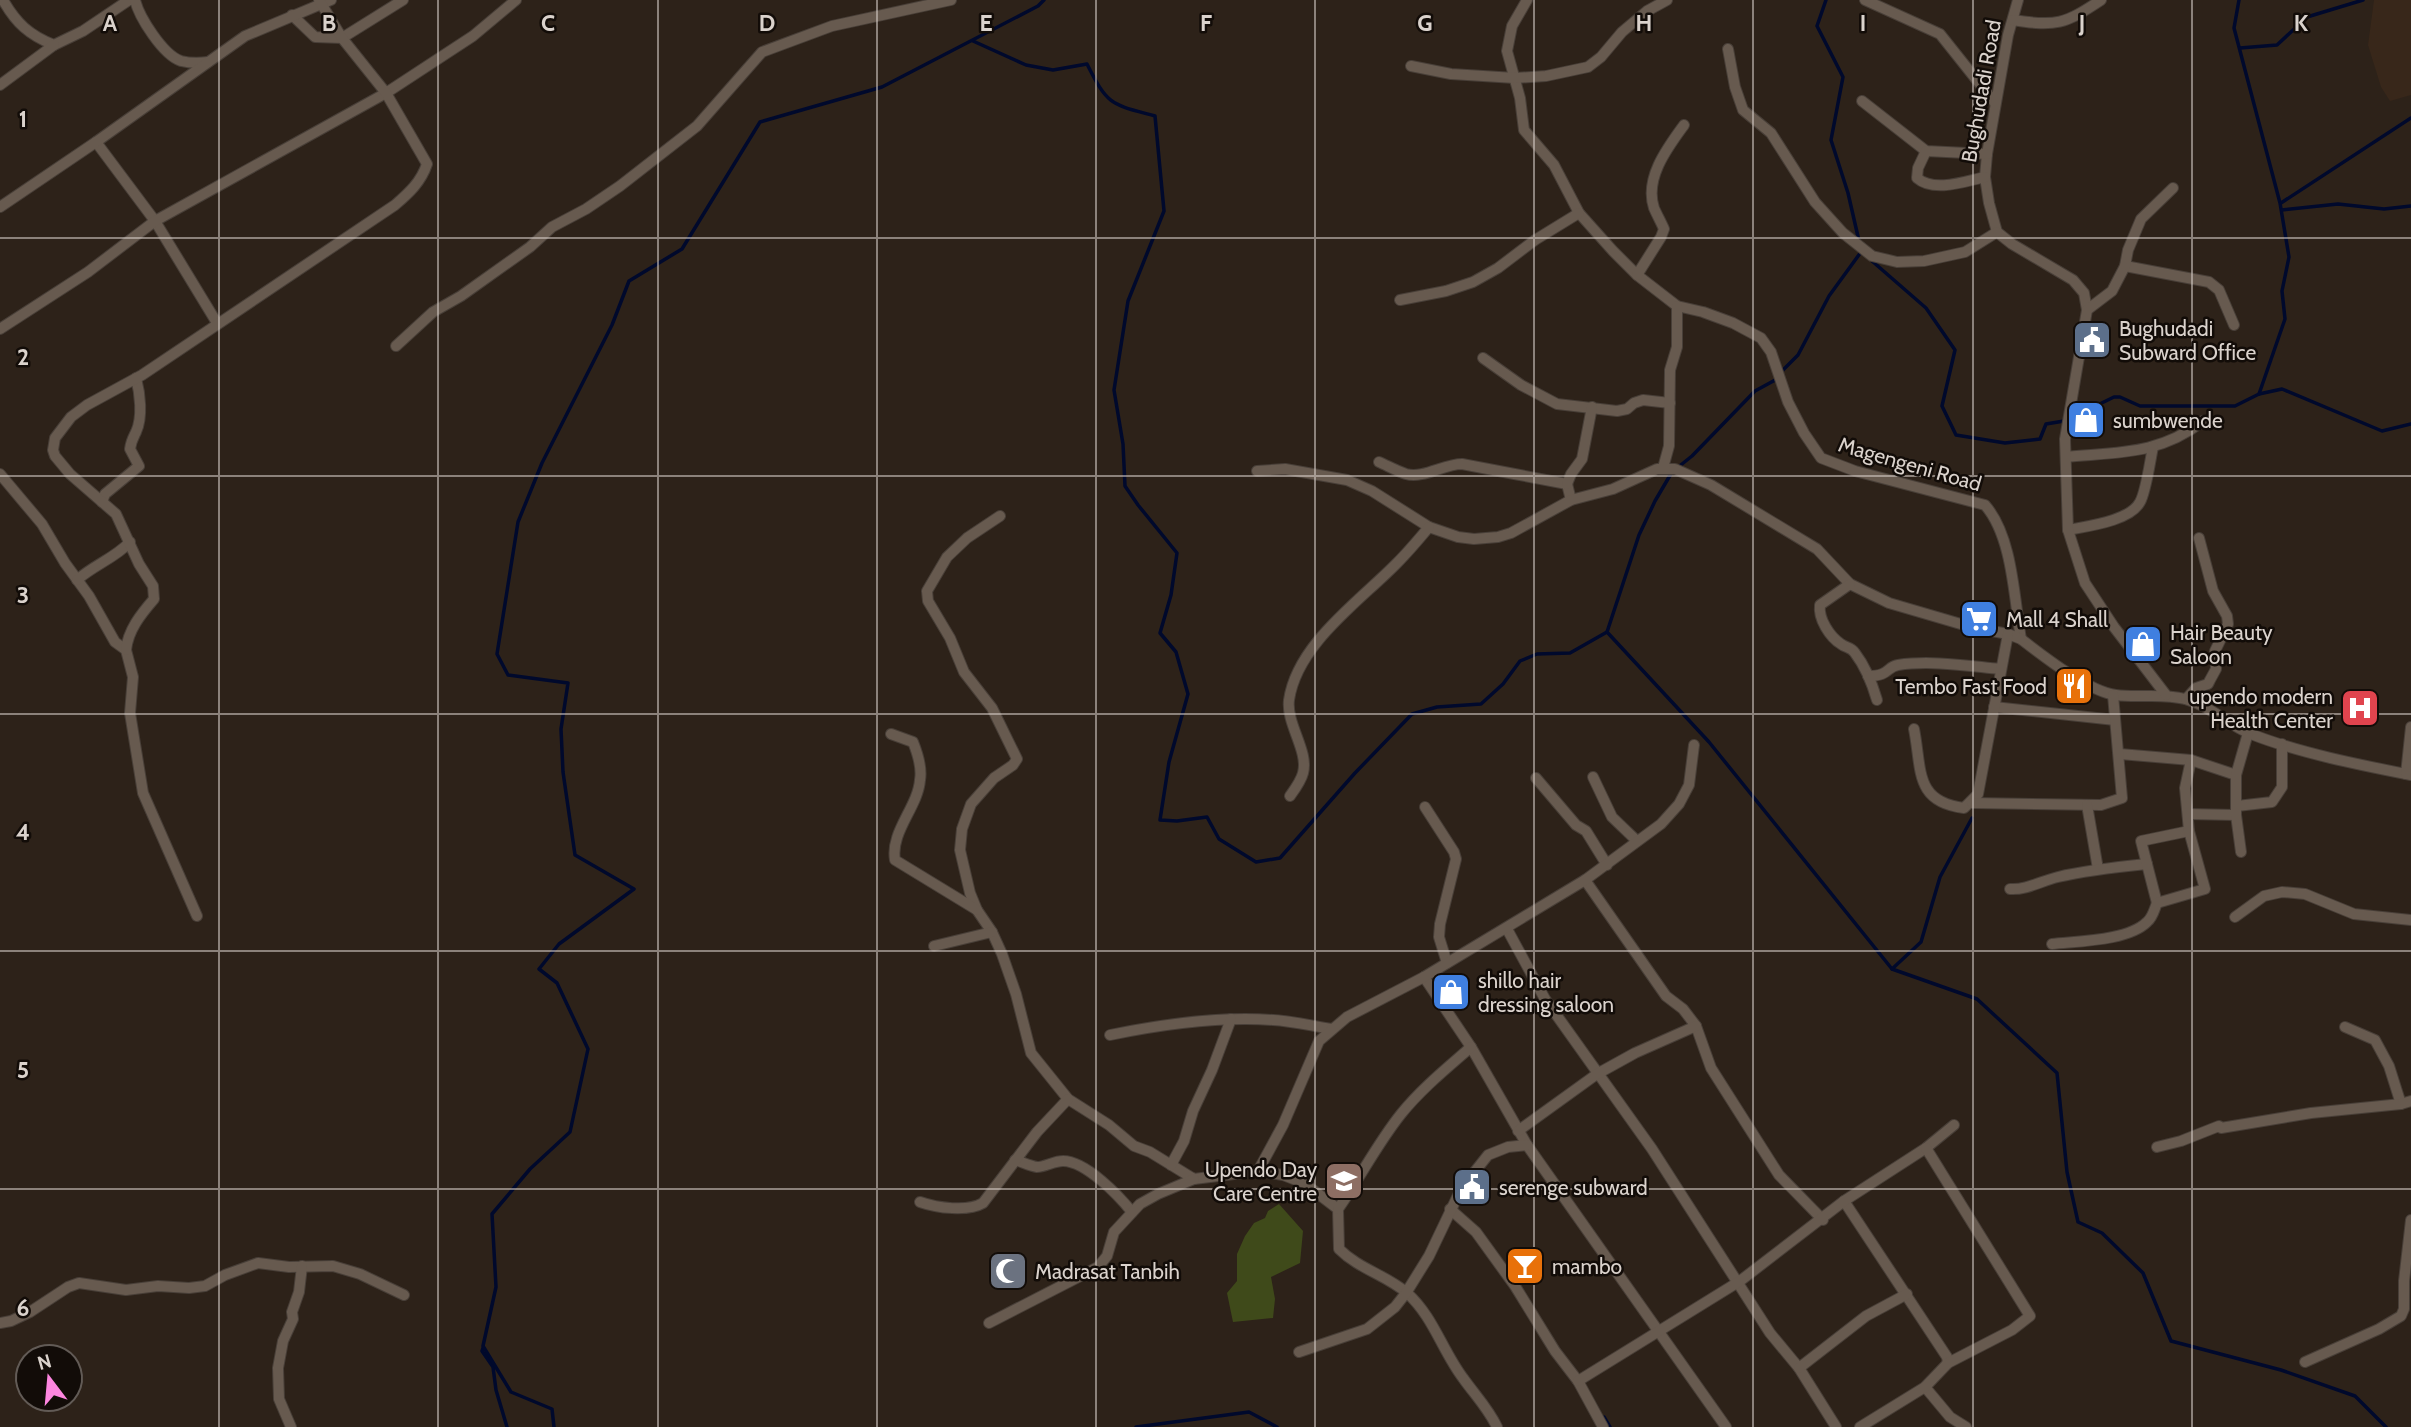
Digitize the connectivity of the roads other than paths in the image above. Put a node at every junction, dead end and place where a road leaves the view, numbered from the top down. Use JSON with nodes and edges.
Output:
{"nodes":[{"id":1,"x":3,"y":0,"type":"edge"},
{"id":2,"x":129,"y":0,"type":"edge"},
{"id":3,"x":135,"y":0,"type":"edge"},
{"id":4,"x":403,"y":0,"type":"edge"},
{"id":5,"x":516,"y":0,"type":"edge"},
{"id":6,"x":951,"y":0,"type":"edge"},
{"id":7,"x":1527,"y":0,"type":"edge"},
{"id":8,"x":1667,"y":0,"type":"edge"},
{"id":9,"x":1865,"y":0,"type":"edge"},
{"id":10,"x":2018,"y":0,"type":"edge"},
{"id":11,"x":2101,"y":0,"type":"edge"},
{"id":12,"x":324,"y":2,"type":"edge"},
{"id":13,"x":292,"y":15,"type":"junction"},
{"id":14,"x":2013,"y":20,"type":"junction"},
{"id":15,"x":342,"y":38,"type":"junction"},
{"id":16,"x":54,"y":46,"type":"junction"},
{"id":17,"x":1728,"y":49,"type":"dead end"},
{"id":18,"x":210,"y":62,"type":"junction"},
{"id":19,"x":1411,"y":66,"type":"dead end"},
{"id":20,"x":1515,"y":78,"type":"junction"},
{"id":21,"x":0,"y":85,"type":"edge"},
{"id":22,"x":386,"y":93,"type":"junction"},
{"id":23,"x":1862,"y":101,"type":"dead end"},
{"id":24,"x":1995,"y":103,"type":"junction"},
{"id":25,"x":1684,"y":125,"type":"dead end"},
{"id":26,"x":96,"y":142,"type":"junction"},
{"id":27,"x":1926,"y":151,"type":"junction"},
{"id":28,"x":1987,"y":154,"type":"junction"},
{"id":29,"x":1985,"y":177,"type":"junction"},
{"id":30,"x":2173,"y":188,"type":"dead end"},
{"id":31,"x":0,"y":207,"type":"edge"},
{"id":32,"x":1579,"y":214,"type":"junction"},
{"id":33,"x":155,"y":221,"type":"junction"},
{"id":34,"x":1997,"y":232,"type":"junction"},
{"id":35,"x":2125,"y":266,"type":"junction"},
{"id":36,"x":1636,"y":275,"type":"junction"},
{"id":37,"x":1400,"y":300,"type":"dead end"},
{"id":38,"x":1677,"y":306,"type":"junction"},
{"id":39,"x":2087,"y":310,"type":"junction"},
{"id":40,"x":217,"y":323,"type":"junction"},
{"id":41,"x":2234,"y":324,"type":"dead end"},
{"id":42,"x":0,"y":329,"type":"edge"},
{"id":43,"x":396,"y":346,"type":"dead end"},
{"id":44,"x":1483,"y":358,"type":"dead end"},
{"id":45,"x":136,"y":378,"type":"junction"},
{"id":46,"x":1670,"y":403,"type":"junction"},
{"id":47,"x":1592,"y":407,"type":"junction"},
{"id":48,"x":2203,"y":421,"type":"dead end"},
{"id":49,"x":2153,"y":447,"type":"junction"},
{"id":50,"x":2066,"y":457,"type":"junction"},
{"id":51,"x":1379,"y":462,"type":"dead end"},
{"id":52,"x":1663,"y":468,"type":"junction"},
{"id":53,"x":1257,"y":471,"type":"dead end"},
{"id":54,"x":0,"y":474,"type":"edge"},
{"id":55,"x":1567,"y":484,"type":"junction"},
{"id":56,"x":1572,"y":500,"type":"junction"},
{"id":57,"x":102,"y":502,"type":"junction"},
{"id":58,"x":1000,"y":516,"type":"dead end"},
{"id":59,"x":1429,"y":527,"type":"junction"},
{"id":60,"x":2068,"y":530,"type":"junction"},
{"id":61,"x":2199,"y":538,"type":"dead end"},
{"id":62,"x":130,"y":542,"type":"junction"},
{"id":63,"x":77,"y":580,"type":"junction"},
{"id":64,"x":1850,"y":584,"type":"junction"},
{"id":65,"x":2008,"y":634,"type":"junction"},
{"id":66,"x":2021,"y":639,"type":"junction"},
{"id":67,"x":126,"y":650,"type":"junction"},
{"id":68,"x":2000,"y":669,"type":"junction"},
{"id":69,"x":1868,"y":676,"type":"junction"},
{"id":70,"x":2113,"y":695,"type":"junction"},
{"id":71,"x":2166,"y":695,"type":"junction"},
{"id":72,"x":2186,"y":699,"type":"junction"},
{"id":73,"x":1877,"y":700,"type":"dead end"},
{"id":74,"x":1994,"y":708,"type":"junction"},
{"id":75,"x":2115,"y":720,"type":"junction"},
{"id":76,"x":2411,"y":727,"type":"edge"},
{"id":77,"x":1914,"y":730,"type":"dead end"},
{"id":78,"x":2248,"y":733,"type":"junction"},
{"id":79,"x":891,"y":734,"type":"dead end"},
{"id":80,"x":2282,"y":744,"type":"junction"},
{"id":81,"x":1694,"y":745,"type":"dead end"},
{"id":82,"x":2120,"y":754,"type":"junction"},
{"id":83,"x":2191,"y":760,"type":"junction"},
{"id":84,"x":2236,"y":775,"type":"junction"},
{"id":85,"x":2408,"y":775,"type":"edge"},
{"id":86,"x":1594,"y":777,"type":"dead end"},
{"id":87,"x":1536,"y":778,"type":"dead end"},
{"id":88,"x":1290,"y":796,"type":"dead end"},
{"id":89,"x":1972,"y":803,"type":"junction"},
{"id":90,"x":2087,"y":805,"type":"junction"},
{"id":91,"x":1425,"y":807,"type":"dead end"},
{"id":92,"x":2236,"y":811,"type":"junction"},
{"id":93,"x":2188,"y":814,"type":"junction"},
{"id":94,"x":2189,"y":831,"type":"junction"},
{"id":95,"x":1637,"y":841,"type":"junction"},
{"id":96,"x":2241,"y":852,"type":"dead end"},
{"id":97,"x":1607,"y":864,"type":"junction"},
{"id":98,"x":2147,"y":864,"type":"junction"},
{"id":99,"x":2098,"y":869,"type":"junction"},
{"id":100,"x":1585,"y":880,"type":"junction"},
{"id":101,"x":2010,"y":889,"type":"dead end"},
{"id":102,"x":2157,"y":903,"type":"junction"},
{"id":103,"x":977,"y":910,"type":"junction"},
{"id":104,"x":197,"y":916,"type":"dead end"},
{"id":105,"x":2235,"y":917,"type":"dead end"},
{"id":106,"x":2411,"y":920,"type":"edge"},
{"id":107,"x":1507,"y":929,"type":"junction"},
{"id":108,"x":992,"y":932,"type":"junction"},
{"id":109,"x":2052,"y":944,"type":"dead end"},
{"id":110,"x":934,"y":946,"type":"dead end"},
{"id":111,"x":1447,"y":963,"type":"junction"},
{"id":112,"x":1424,"y":977,"type":"junction"},
{"id":113,"x":1231,"y":1019,"type":"junction"},
{"id":114,"x":1696,"y":1026,"type":"junction"},
{"id":115,"x":2345,"y":1027,"type":"dead end"},
{"id":116,"x":1332,"y":1030,"type":"junction"},
{"id":117,"x":1110,"y":1035,"type":"dead end"},
{"id":118,"x":1471,"y":1047,"type":"junction"},
{"id":119,"x":1597,"y":1074,"type":"junction"},
{"id":120,"x":1068,"y":1099,"type":"junction"},
{"id":121,"x":2406,"y":1102,"type":"edge"},
{"id":122,"x":1954,"y":1125,"type":"dead end"},
{"id":123,"x":1518,"y":1130,"type":"junction"},
{"id":124,"x":1527,"y":1145,"type":"junction"},
{"id":125,"x":2157,"y":1147,"type":"dead end"},
{"id":126,"x":1926,"y":1148,"type":"junction"},
{"id":127,"x":1016,"y":1160,"type":"junction"},
{"id":128,"x":1171,"y":1165,"type":"junction"},
{"id":129,"x":1258,"y":1171,"type":"junction"},
{"id":130,"x":1194,"y":1179,"type":"junction"},
{"id":131,"x":1844,"y":1201,"type":"junction"},
{"id":132,"x":920,"y":1202,"type":"dead end"},
{"id":133,"x":1338,"y":1209,"type":"junction"},
{"id":134,"x":1450,"y":1209,"type":"junction"},
{"id":135,"x":1132,"y":1212,"type":"junction"},
{"id":136,"x":1823,"y":1220,"type":"junction"},
{"id":137,"x":2411,"y":1220,"type":"edge"},
{"id":138,"x":302,"y":1266,"type":"junction"},
{"id":139,"x":1737,"y":1282,"type":"junction"},
{"id":140,"x":1406,"y":1293,"type":"junction"},
{"id":141,"x":1908,"y":1294,"type":"junction"},
{"id":142,"x":404,"y":1295,"type":"dead end"},
{"id":143,"x":989,"y":1322,"type":"dead end"},
{"id":144,"x":0,"y":1323,"type":"edge"},
{"id":145,"x":1657,"y":1332,"type":"junction"},
{"id":146,"x":1299,"y":1352,"type":"dead end"},
{"id":147,"x":2305,"y":1362,"type":"dead end"},
{"id":148,"x":1948,"y":1363,"type":"junction"},
{"id":149,"x":1799,"y":1368,"type":"junction"},
{"id":150,"x":1578,"y":1381,"type":"junction"},
{"id":151,"x":1925,"y":1387,"type":"junction"},
{"id":152,"x":292,"y":1427,"type":"edge"},
{"id":153,"x":1497,"y":1427,"type":"edge"},
{"id":154,"x":1603,"y":1427,"type":"edge"},
{"id":155,"x":1726,"y":1427,"type":"edge"},
{"id":156,"x":1836,"y":1427,"type":"edge"},
{"id":157,"x":1860,"y":1427,"type":"edge"},
{"id":158,"x":1966,"y":1427,"type":"edge"}],
"edges":[{"from":1,"to":16,"type":"street"},
{"from":2,"to":16,"type":"street"},
{"from":3,"to":18,"type":"street"},
{"from":4,"to":15,"type":"street"},
{"from":5,"to":22,"type":"street"},
{"from":6,"to":43,"type":"street"},
{"from":7,"to":20,"type":"street","name":"Magengeni Road"},
{"from":8,"to":20,"type":"street"},
{"from":9,"to":24,"type":"street"},
{"from":10,"to":14,"type":"street","name":"Bughudadi Road"},
{"from":11,"to":14,"type":"street"},
{"from":12,"to":13,"type":"street"},
{"from":12,"to":15,"type":"street"},
{"from":13,"to":15,"type":"street"},
{"from":13,"to":18,"type":"street"},
{"from":14,"to":24,"type":"street","name":"Bughudadi Road"},
{"from":15,"to":22,"type":"street"},
{"from":16,"to":21,"type":"street"},
{"from":17,"to":34,"type":"street"},
{"from":18,"to":26,"type":"street"},
{"from":19,"to":20,"type":"street"},
{"from":20,"to":32,"type":"street","name":"Magengeni Road"},
{"from":22,"to":33,"type":"street"},
{"from":22,"to":40,"type":"street"},
{"from":23,"to":27,"type":"street"},
{"from":24,"to":28,"type":"street","name":"Bughudadi Road"},
{"from":25,"to":36,"type":"street"},
{"from":26,"to":31,"type":"street"},
{"from":26,"to":33,"type":"street"},
{"from":27,"to":28,"type":"street"},
{"from":27,"to":29,"type":"street"},
{"from":28,"to":29,"type":"street","name":"Bughudadi Road"},
{"from":29,"to":34,"type":"street","name":"Bughudadi Road"},
{"from":30,"to":35,"type":"street"},
{"from":32,"to":36,"type":"street","name":"Magengeni Road"},
{"from":32,"to":37,"type":"street"},
{"from":33,"to":40,"type":"street"},
{"from":33,"to":42,"type":"street"},
{"from":34,"to":39,"type":"street"},
{"from":35,"to":39,"type":"street"},
{"from":35,"to":41,"type":"street"},
{"from":36,"to":38,"type":"street","name":"Magengeni Road"},
{"from":38,"to":46,"type":"street"},
{"from":38,"to":66,"type":"street","name":"Magengeni Road"},
{"from":39,"to":50,"type":"street"},
{"from":40,"to":45,"type":"street"},
{"from":44,"to":47,"type":"street"},
{"from":45,"to":57,"type":"street"},
{"from":45,"to":57,"type":"street"},
{"from":46,"to":47,"type":"street"},
{"from":46,"to":52,"type":"street"},
{"from":47,"to":55,"type":"street"},
{"from":48,"to":49,"type":"street"},
{"from":49,"to":50,"type":"street"},
{"from":49,"to":60,"type":"street"},
{"from":50,"to":60,"type":"street"},
{"from":51,"to":55,"type":"street"},
{"from":52,"to":56,"type":"street"},
{"from":52,"to":64,"type":"street"},
{"from":53,"to":59,"type":"street"},
{"from":54,"to":63,"type":"street"},
{"from":55,"to":56,"type":"street"},
{"from":56,"to":59,"type":"street"},
{"from":57,"to":62,"type":"street"},
{"from":58,"to":103,"type":"street"},
{"from":59,"to":88,"type":"street"},
{"from":60,"to":71,"type":"street"},
{"from":61,"to":72,"type":"street"},
{"from":62,"to":63,"type":"street"},
{"from":62,"to":67,"type":"street"},
{"from":63,"to":67,"type":"street"},
{"from":64,"to":65,"type":"street"},
{"from":64,"to":69,"type":"street"},
{"from":65,"to":66,"type":"street"},
{"from":65,"to":68,"type":"street"},
{"from":66,"to":70,"type":"street"},
{"from":67,"to":104,"type":"street"},
{"from":68,"to":69,"type":"street"},
{"from":68,"to":74,"type":"street"},
{"from":69,"to":73,"type":"street"},
{"from":70,"to":71,"type":"street"},
{"from":70,"to":75,"type":"street"},
{"from":71,"to":72,"type":"street"},
{"from":72,"to":78,"type":"street"},
{"from":74,"to":75,"type":"street"},
{"from":74,"to":89,"type":"street"},
{"from":75,"to":82,"type":"street"},
{"from":76,"to":85,"type":"street"},
{"from":77,"to":89,"type":"street"},
{"from":78,"to":80,"type":"street"},
{"from":78,"to":84,"type":"street"},
{"from":79,"to":103,"type":"street"},
{"from":80,"to":85,"type":"street"},
{"from":80,"to":92,"type":"street"},
{"from":81,"to":95,"type":"street"},
{"from":82,"to":83,"type":"street"},
{"from":82,"to":90,"type":"street"},
{"from":83,"to":84,"type":"street"},
{"from":83,"to":93,"type":"street"},
{"from":84,"to":92,"type":"street"},
{"from":86,"to":95,"type":"street"},
{"from":87,"to":97,"type":"street"},
{"from":89,"to":90,"type":"street"},
{"from":90,"to":99,"type":"street"},
{"from":91,"to":111,"type":"street"},
{"from":92,"to":93,"type":"street"},
{"from":92,"to":96,"type":"street"},
{"from":93,"to":94,"type":"street"},
{"from":94,"to":98,"type":"street"},
{"from":94,"to":102,"type":"street"},
{"from":95,"to":97,"type":"street"},
{"from":97,"to":100,"type":"street"},
{"from":98,"to":99,"type":"street"},
{"from":98,"to":102,"type":"street"},
{"from":99,"to":101,"type":"street"},
{"from":100,"to":107,"type":"street"},
{"from":100,"to":114,"type":"street"},
{"from":102,"to":109,"type":"street"},
{"from":103,"to":108,"type":"street"},
{"from":105,"to":106,"type":"street"},
{"from":107,"to":111,"type":"street"},
{"from":107,"to":119,"type":"street"},
{"from":108,"to":110,"type":"street"},
{"from":108,"to":120,"type":"street"},
{"from":111,"to":112,"type":"street"},
{"from":112,"to":116,"type":"street"},
{"from":112,"to":118,"type":"street"},
{"from":113,"to":116,"type":"street"},
{"from":113,"to":117,"type":"street"},
{"from":113,"to":128,"type":"street"},
{"from":114,"to":119,"type":"street"},
{"from":114,"to":136,"type":"street"},
{"from":115,"to":121,"type":"street"},
{"from":116,"to":129,"type":"street"},
{"from":118,"to":123,"type":"street"},
{"from":118,"to":133,"type":"street"},
{"from":119,"to":123,"type":"street"},
{"from":119,"to":139,"type":"street"},
{"from":120,"to":127,"type":"street"},
{"from":120,"to":128,"type":"street"},
{"from":121,"to":125,"type":"street"},
{"from":122,"to":126,"type":"street"},
{"from":123,"to":124,"type":"street"},
{"from":124,"to":134,"type":"street"},
{"from":124,"to":145,"type":"street"},
{"from":126,"to":131,"type":"street"},
{"from":126,"to":148,"type":"street"},
{"from":127,"to":132,"type":"street"},
{"from":127,"to":135,"type":"street"},
{"from":128,"to":130,"type":"street"},
{"from":129,"to":130,"type":"street"},
{"from":129,"to":133,"type":"street"},
{"from":130,"to":135,"type":"street"},
{"from":131,"to":136,"type":"street"},
{"from":131,"to":141,"type":"street"},
{"from":133,"to":140,"type":"street"},
{"from":134,"to":140,"type":"street"},
{"from":134,"to":150,"type":"street"},
{"from":135,"to":143,"type":"street"},
{"from":136,"to":139,"type":"street"},
{"from":137,"to":147,"type":"street"},
{"from":138,"to":142,"type":"street"},
{"from":138,"to":144,"type":"street"},
{"from":138,"to":152,"type":"street"},
{"from":139,"to":145,"type":"street"},
{"from":139,"to":149,"type":"street"},
{"from":140,"to":146,"type":"street"},
{"from":140,"to":153,"type":"street"},
{"from":141,"to":148,"type":"street"},
{"from":141,"to":149,"type":"street"},
{"from":145,"to":150,"type":"street"},
{"from":145,"to":155,"type":"street"},
{"from":148,"to":151,"type":"street"},
{"from":149,"to":156,"type":"street"},
{"from":150,"to":154,"type":"street"},
{"from":151,"to":157,"type":"street"},
{"from":151,"to":158,"type":"street"}]}
